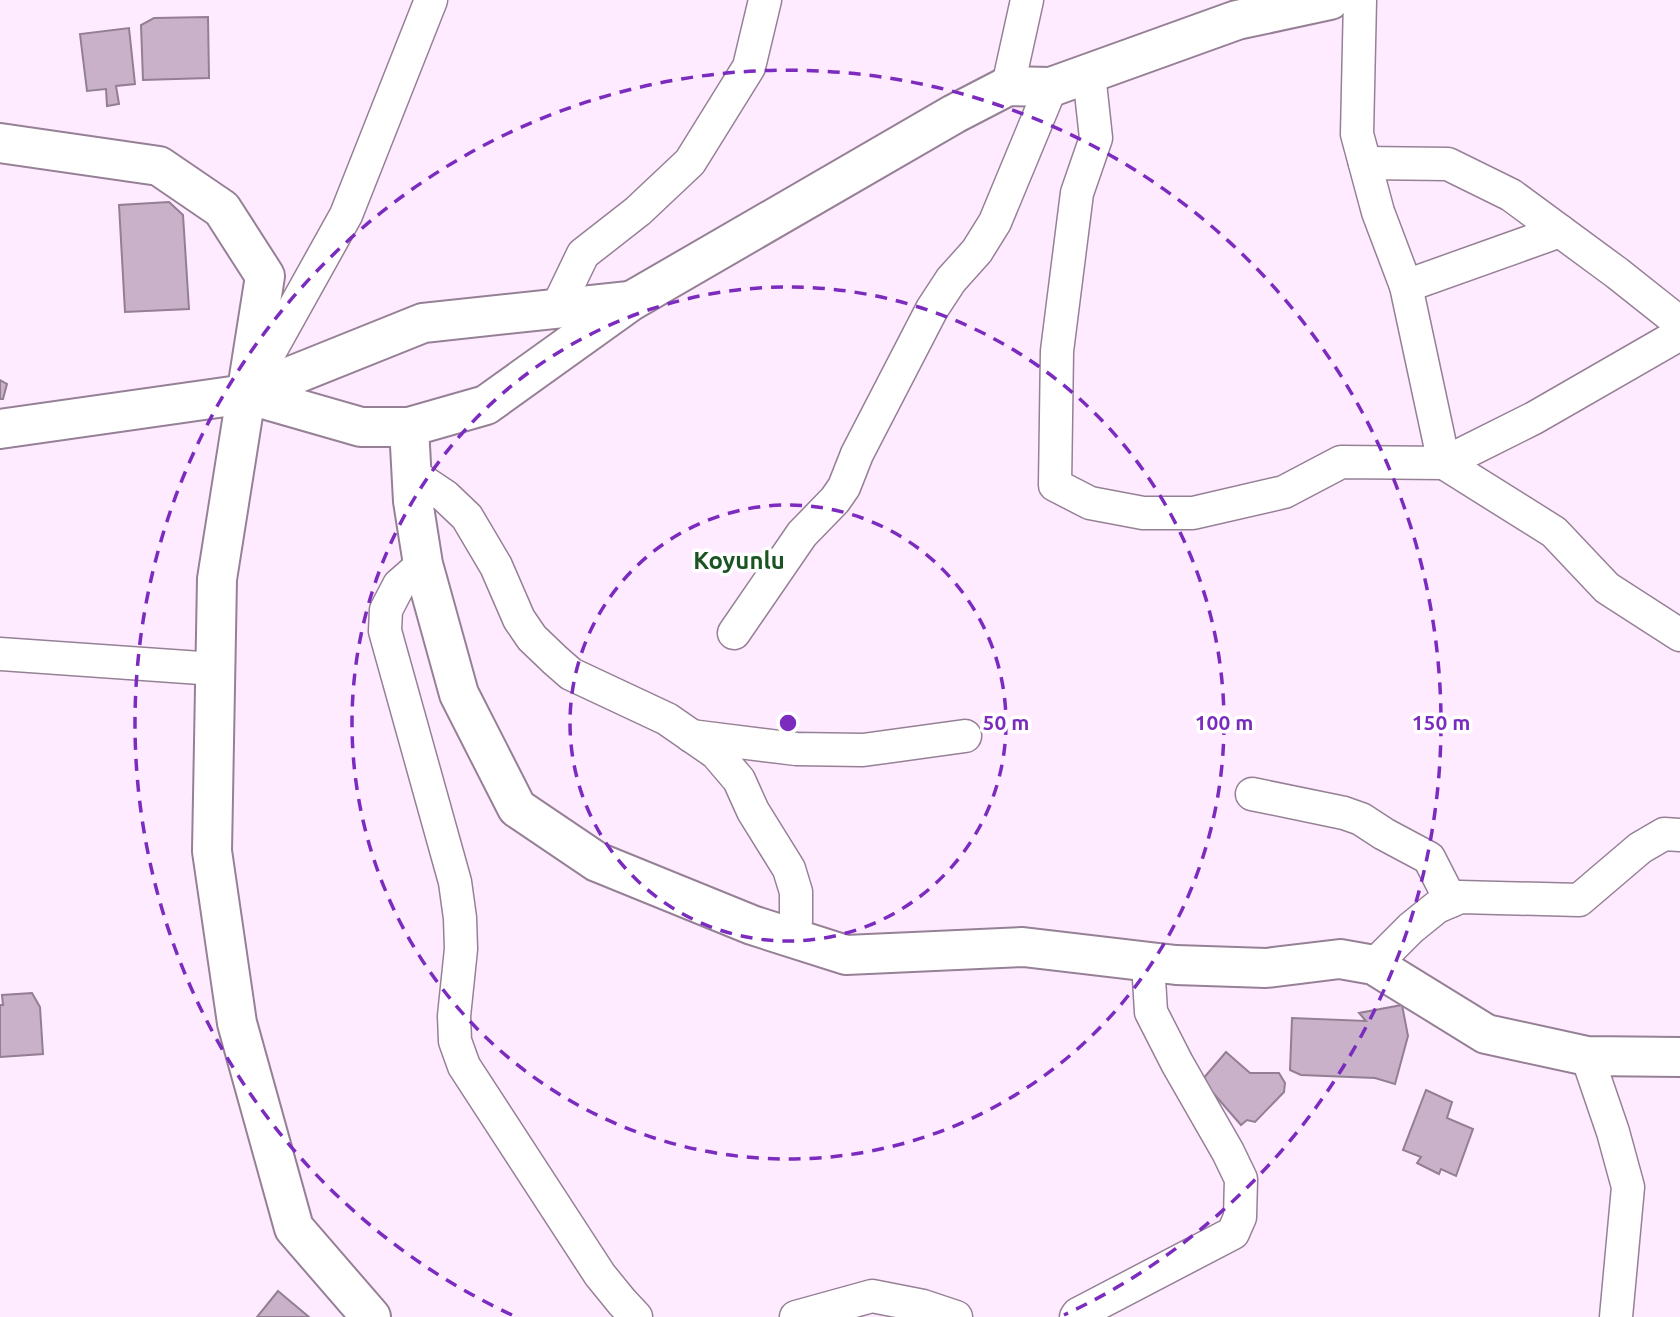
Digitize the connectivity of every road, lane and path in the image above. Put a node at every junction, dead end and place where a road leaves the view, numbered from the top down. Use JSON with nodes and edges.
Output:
{"nodes":[{"id":1,"x":430,"y":0,"type":"edge"},
{"id":2,"x":765,"y":0,"type":"edge"},
{"id":3,"x":1027,"y":0,"type":"edge"},
{"id":4,"x":1330,"y":0,"type":"edge"},
{"id":5,"x":1360,"y":0,"type":"edge"},
{"id":6,"x":1089,"y":74,"type":"junction"},
{"id":7,"x":1008,"y":86,"type":"junction"},
{"id":8,"x":1051,"y":87,"type":"junction"},
{"id":9,"x":0,"y":144,"type":"edge"},
{"id":10,"x":1365,"y":163,"type":"junction"},
{"id":11,"x":1560,"y":231,"type":"junction"},
{"id":12,"x":1406,"y":286,"type":"junction"},
{"id":13,"x":631,"y":300,"type":"junction"},
{"id":14,"x":557,"y":309,"type":"junction"},
{"id":15,"x":1680,"y":323,"type":"edge"},
{"id":16,"x":1680,"y":334,"type":"edge"},
{"id":17,"x":246,"y":394,"type":"junction"},
{"id":18,"x":409,"y":427,"type":"junction"},
{"id":19,"x":0,"y":429,"type":"edge"},
{"id":20,"x":1444,"y":463,"type":"junction"},
{"id":21,"x":412,"y":474,"type":"junction"},
{"id":22,"x":423,"y":564,"type":"junction"},
{"id":23,"x":734,"y":633,"type":"dead end"},
{"id":24,"x":1680,"y":635,"type":"edge"},
{"id":25,"x":0,"y":654,"type":"edge"},
{"id":26,"x":215,"y":669,"type":"junction"},
{"id":27,"x":691,"y":736,"type":"junction"},
{"id":28,"x":965,"y":736,"type":"dead end"},
{"id":29,"x":1252,"y":794,"type":"dead end"},
{"id":30,"x":1680,"y":835,"type":"edge"},
{"id":31,"x":1451,"y":901,"type":"junction"},
{"id":32,"x":792,"y":938,"type":"junction"},
{"id":33,"x":1148,"y":962,"type":"junction"},
{"id":34,"x":1374,"y":965,"type":"junction"},
{"id":35,"x":1587,"y":1056,"type":"junction"},
{"id":36,"x":1680,"y":1057,"type":"edge"},
{"id":37,"x":371,"y":1317,"type":"edge"},
{"id":38,"x":636,"y":1317,"type":"edge"},
{"id":39,"x":796,"y":1317,"type":"edge"},
{"id":40,"x":956,"y":1317,"type":"edge"},
{"id":41,"x":1076,"y":1317,"type":"edge"},
{"id":42,"x":1616,"y":1317,"type":"edge"}],
"edges":[{"from":1,"to":17,"type":"street"},
{"from":2,"to":14,"type":"street"},
{"from":3,"to":7,"type":"street"},
{"from":4,"to":6,"type":"street"},
{"from":5,"to":10,"type":"street"},
{"from":6,"to":8,"type":"street"},
{"from":6,"to":20,"type":"street"},
{"from":7,"to":8,"type":"street"},
{"from":7,"to":13,"type":"street"},
{"from":8,"to":23,"type":"street"},
{"from":9,"to":17,"type":"street"},
{"from":10,"to":11,"type":"street"},
{"from":10,"to":12,"type":"street"},
{"from":11,"to":12,"type":"street"},
{"from":11,"to":15,"type":"street"},
{"from":12,"to":20,"type":"street"},
{"from":13,"to":14,"type":"street"},
{"from":13,"to":18,"type":"street"},
{"from":14,"to":17,"type":"street"},
{"from":16,"to":20,"type":"street"},
{"from":17,"to":18,"type":"street"},
{"from":17,"to":19,"type":"street"},
{"from":17,"to":26,"type":"street"},
{"from":18,"to":21,"type":"street"},
{"from":20,"to":24,"type":"street"},
{"from":21,"to":22,"type":"street"},
{"from":21,"to":27,"type":"street"},
{"from":22,"to":32,"type":"street"},
{"from":22,"to":38,"type":"street"},
{"from":25,"to":26,"type":"street"},
{"from":26,"to":37,"type":"street"},
{"from":27,"to":28,"type":"street"},
{"from":27,"to":32,"type":"street"},
{"from":29,"to":31,"type":"street"},
{"from":30,"to":31,"type":"street"},
{"from":31,"to":34,"type":"street"},
{"from":32,"to":33,"type":"street"},
{"from":33,"to":34,"type":"street"},
{"from":33,"to":41,"type":"street"},
{"from":34,"to":35,"type":"street"},
{"from":35,"to":36,"type":"street"},
{"from":35,"to":42,"type":"street"},
{"from":39,"to":40,"type":"street"}]}
